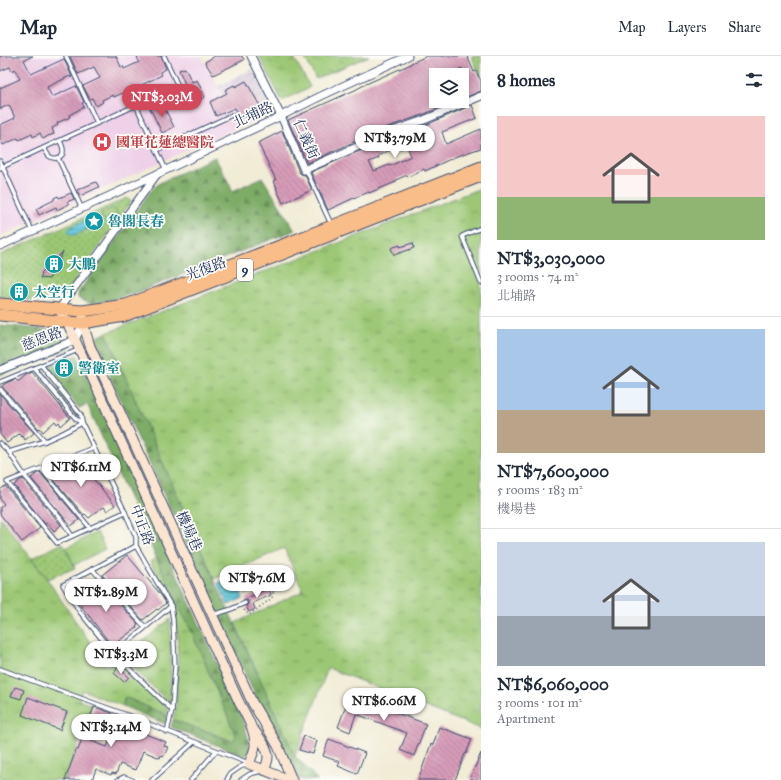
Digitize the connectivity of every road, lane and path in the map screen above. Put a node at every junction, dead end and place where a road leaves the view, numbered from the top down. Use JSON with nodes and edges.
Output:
{"nodes":[{"id":1,"x":66,"y":56,"type":"edge"},
{"id":2,"x":164,"y":56,"type":"edge"},
{"id":3,"x":251,"y":56,"type":"edge"},
{"id":4,"x":408,"y":56,"type":"edge"},
{"id":5,"x":481,"y":96,"type":"edge"},
{"id":6,"x":136,"y":105,"type":"junction"},
{"id":7,"x":232,"y":115,"type":"dead end"},
{"id":8,"x":281,"y":116,"type":"junction"},
{"id":9,"x":97,"y":123,"type":"junction"},
{"id":10,"x":60,"y":141,"type":"junction"},
{"id":11,"x":44,"y":148,"type":"junction"},
{"id":12,"x":157,"y":150,"type":"junction"},
{"id":13,"x":58,"y":158,"type":"junction"},
{"id":14,"x":0,"y":161,"type":"edge"},
{"id":15,"x":481,"y":167,"type":"edge"},
{"id":16,"x":1,"y":168,"type":"edge"},
{"id":17,"x":166,"y":170,"type":"junction"},
{"id":18,"x":304,"y":170,"type":"junction"},
{"id":19,"x":158,"y":174,"type":"junction"},
{"id":20,"x":481,"y":176,"type":"edge"},
{"id":21,"x":82,"y":208,"type":"junction"},
{"id":22,"x":481,"y":228,"type":"edge"},
{"id":23,"x":333,"y":230,"type":"junction"},
{"id":24,"x":32,"y":231,"type":"junction"},
{"id":25,"x":0,"y":246,"type":"edge"},
{"id":26,"x":481,"y":283,"type":"edge"},
{"id":27,"x":0,"y":304,"type":"edge"},
{"id":28,"x":59,"y":309,"type":"junction"},
{"id":29,"x":82,"y":311,"type":"junction"},
{"id":30,"x":0,"y":315,"type":"edge"},
{"id":31,"x":67,"y":322,"type":"junction"},
{"id":32,"x":83,"y":323,"type":"junction"},
{"id":33,"x":75,"y":340,"type":"junction"},
{"id":34,"x":79,"y":350,"type":"junction"},
{"id":35,"x":41,"y":365,"type":"junction"},
{"id":36,"x":34,"y":368,"type":"junction"},
{"id":37,"x":0,"y":370,"type":"edge"},
{"id":38,"x":106,"y":381,"type":"junction"},
{"id":39,"x":0,"y":382,"type":"edge"},
{"id":40,"x":95,"y":385,"type":"junction"},
{"id":41,"x":0,"y":389,"type":"edge"},
{"id":42,"x":82,"y":423,"type":"junction"},
{"id":43,"x":45,"y":441,"type":"junction"},
{"id":44,"x":0,"y":443,"type":"edge"},
{"id":45,"x":94,"y":448,"type":"junction"},
{"id":46,"x":9,"y":452,"type":"junction"},
{"id":47,"x":41,"y":468,"type":"junction"},
{"id":48,"x":24,"y":475,"type":"junction"},
{"id":49,"x":125,"y":512,"type":"junction"},
{"id":50,"x":90,"y":528,"type":"junction"},
{"id":51,"x":72,"y":536,"type":"junction"},
{"id":52,"x":136,"y":546,"type":"junction"},
{"id":53,"x":92,"y":569,"type":"junction"},
{"id":54,"x":257,"y":569,"type":"dead end"},
{"id":55,"x":247,"y":578,"type":"dead end"},
{"id":56,"x":237,"y":580,"type":"dead end"},
{"id":57,"x":262,"y":580,"type":"junction"},
{"id":58,"x":291,"y":580,"type":"dead end"},
{"id":59,"x":250,"y":585,"type":"junction"},
{"id":60,"x":274,"y":592,"type":"junction"},
{"id":61,"x":245,"y":603,"type":"dead end"},
{"id":62,"x":240,"y":605,"type":"junction"},
{"id":63,"x":171,"y":606,"type":"junction"},
{"id":64,"x":212,"y":615,"type":"junction"},
{"id":65,"x":146,"y":627,"type":"junction"},
{"id":66,"x":114,"y":654,"type":"junction"},
{"id":67,"x":0,"y":669,"type":"edge"},
{"id":68,"x":172,"y":710,"type":"junction"},
{"id":69,"x":250,"y":723,"type":"junction"},
{"id":70,"x":167,"y":732,"type":"junction"},
{"id":71,"x":194,"y":742,"type":"junction"},
{"id":72,"x":216,"y":751,"type":"junction"},
{"id":73,"x":249,"y":764,"type":"junction"},
{"id":74,"x":264,"y":770,"type":"junction"},
{"id":75,"x":118,"y":780,"type":"edge"},
{"id":76,"x":132,"y":780,"type":"edge"},
{"id":77,"x":152,"y":780,"type":"edge"},
{"id":78,"x":191,"y":780,"type":"edge"},
{"id":79,"x":227,"y":780,"type":"edge"},
{"id":80,"x":241,"y":780,"type":"edge"},
{"id":81,"x":290,"y":780,"type":"edge"}],
"edges":[{"from":1,"to":9,"type":"lane"},
{"from":2,"to":6,"type":"lane"},
{"from":3,"to":8,"type":"street","name":"仁義街"},
{"from":4,"to":8,"type":"street","name":"北埔路"},
{"from":5,"to":18,"type":"street"},
{"from":6,"to":9,"type":"lane"},
{"from":6,"to":12,"type":"lane"},
{"from":7,"to":12,"type":"lane"},
{"from":8,"to":17,"type":"street","name":"北埔路"},
{"from":8,"to":18,"type":"street","name":"仁義街"},
{"from":9,"to":10,"type":"lane"},
{"from":10,"to":11,"type":"lane"},
{"from":10,"to":13,"type":"lane"},
{"from":11,"to":13,"type":"lane"},
{"from":11,"to":16,"type":"lane"},
{"from":12,"to":17,"type":"lane"},
{"from":13,"to":21,"type":"lane"},
{"from":14,"to":16,"type":"lane"},
{"from":15,"to":23,"type":"main road","name":"光復路","number":"9"},
{"from":16,"to":24,"type":"lane"},
{"from":17,"to":19,"type":"street","name":"北埔路"},
{"from":18,"to":23,"type":"lane","name":"仁義街"},
{"from":19,"to":21,"type":"street","name":"北埔路"},
{"from":19,"to":28,"type":"street"},
{"from":20,"to":23,"type":"main road","name":"光復路","number":"9"},
{"from":21,"to":24,"type":"street","name":"北埔路"},
{"from":22,"to":26,"type":"lane"},
{"from":23,"to":29,"type":"main road","name":"光復路","number":"9"},
{"from":23,"to":32,"type":"main road","name":"光復路","number":"9"},
{"from":24,"to":25,"type":"street","name":"北埔路"},
{"from":27,"to":28,"type":"main road","name":"光復路","number":"9"},
{"from":28,"to":29,"type":"main road","name":"光復路","number":"9"},
{"from":28,"to":31,"type":"street","name":"機場巷"},
{"from":29,"to":32,"type":"street","name":"機場巷"},
{"from":30,"to":31,"type":"main road","name":"光復路","number":"9"},
{"from":31,"to":32,"type":"main road","name":"光復路","number":"9"},
{"from":31,"to":33,"type":"street","name":"機場巷"},
{"from":32,"to":33,"type":"street","name":"慈恩路"},
{"from":32,"to":38,"type":"street","name":"機場巷"},
{"from":33,"to":34,"type":"street","name":"機場巷"},
{"from":33,"to":37,"type":"street","name":"慈恩路"},
{"from":34,"to":35,"type":"lane"},
{"from":34,"to":40,"type":"street","name":"機場巷"},
{"from":35,"to":36,"type":"lane"},
{"from":35,"to":42,"type":"lane","name":"中正路"},
{"from":36,"to":39,"type":"lane"},
{"from":36,"to":42,"type":"lane","name":"中正路"},
{"from":38,"to":40,"type":"street"},
{"from":38,"to":64,"type":"street","name":"機場巷"},
{"from":40,"to":69,"type":"street","name":"機場巷"},
{"from":41,"to":43,"type":"lane"},
{"from":42,"to":43,"type":"lane"},
{"from":42,"to":45,"type":"lane","name":"中正路"},
{"from":43,"to":46,"type":"lane"},
{"from":44,"to":46,"type":"lane"},
{"from":45,"to":47,"type":"lane"},
{"from":45,"to":49,"type":"lane","name":"中正路"},
{"from":46,"to":48,"type":"lane"},
{"from":47,"to":48,"type":"lane"},
{"from":47,"to":50,"type":"lane"},
{"from":48,"to":51,"type":"lane"},
{"from":48,"to":51,"type":"lane"},
{"from":49,"to":50,"type":"lane"},
{"from":49,"to":52,"type":"lane","name":"中正路"},
{"from":50,"to":51,"type":"lane"},
{"from":52,"to":53,"type":"lane"},
{"from":52,"to":63,"type":"lane","name":"中正路"},
{"from":53,"to":65,"type":"lane"},
{"from":53,"to":66,"type":"lane"},
{"from":54,"to":57,"type":"path"},
{"from":55,"to":59,"type":"path"},
{"from":56,"to":59,"type":"path"},
{"from":57,"to":59,"type":"path"},
{"from":57,"to":60,"type":"path"},
{"from":58,"to":60,"type":"path"},
{"from":60,"to":62,"type":"path"},
{"from":61,"to":62,"type":"lane"},
{"from":62,"to":64,"type":"lane"},
{"from":63,"to":65,"type":"lane"},
{"from":63,"to":68,"type":"lane","name":"中正路"},
{"from":64,"to":81,"type":"street","name":"機場巷"},
{"from":65,"to":66,"type":"lane"},
{"from":66,"to":68,"type":"lane"},
{"from":67,"to":70,"type":"lane"},
{"from":68,"to":70,"type":"lane","name":"中正路"},
{"from":69,"to":73,"type":"street","name":"機場巷"},
{"from":69,"to":74,"type":"street","name":"機場巷"},
{"from":70,"to":71,"type":"lane"},
{"from":71,"to":72,"type":"lane"},
{"from":71,"to":77,"type":"lane"},
{"from":72,"to":73,"type":"lane"},
{"from":72,"to":78,"type":"lane"},
{"from":73,"to":74,"type":"street"},
{"from":73,"to":79,"type":"lane"},
{"from":74,"to":80,"type":"lane"},
{"from":74,"to":81,"type":"street"},
{"from":75,"to":76,"type":"lane"}]}
